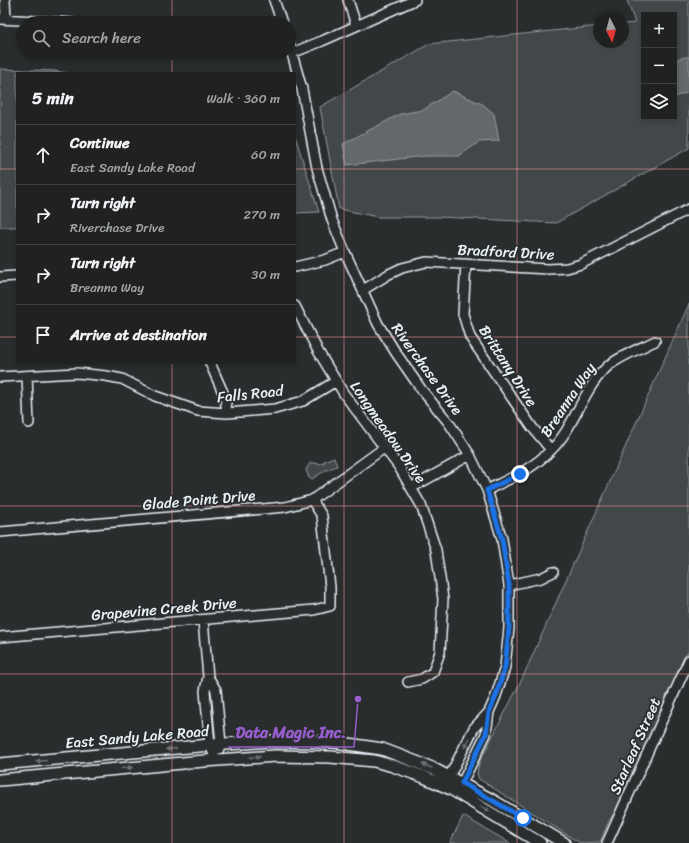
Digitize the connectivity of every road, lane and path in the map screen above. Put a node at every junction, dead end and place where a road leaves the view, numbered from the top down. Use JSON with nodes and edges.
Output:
{"nodes":[{"id":1,"x":5,"y":0,"type":"edge"},
{"id":2,"x":274,"y":0,"type":"edge"},
{"id":3,"x":348,"y":0,"type":"edge"},
{"id":4,"x":414,"y":0,"type":"edge"},
{"id":5,"x":280,"y":16,"type":"edge"},
{"id":6,"x":3,"y":19,"type":"edge"},
{"id":7,"x":16,"y":20,"type":"edge"},
{"id":8,"x":356,"y":25,"type":"junction"},
{"id":9,"x":296,"y":51,"type":"edge"},
{"id":10,"x":294,"y":60,"type":"edge"},
{"id":11,"x":689,"y":209,"type":"edge"},
{"id":12,"x":345,"y":252,"type":"junction"},
{"id":13,"x":466,"y":264,"type":"junction"},
{"id":14,"x":296,"y":266,"type":"edge"},
{"id":15,"x":16,"y":276,"type":"edge"},
{"id":16,"x":0,"y":277,"type":"edge"},
{"id":17,"x":363,"y":290,"type":"junction"},
{"id":18,"x":296,"y":308,"type":"edge"},
{"id":19,"x":655,"y":341,"type":"dead end"},
{"id":20,"x":210,"y":364,"type":"edge"},
{"id":21,"x":27,"y":376,"type":"junction"},
{"id":22,"x":0,"y":377,"type":"edge"},
{"id":23,"x":336,"y":381,"type":"junction"},
{"id":24,"x":227,"y":413,"type":"junction"},
{"id":25,"x":30,"y":424,"type":"dead end"},
{"id":26,"x":384,"y":448,"type":"junction"},
{"id":27,"x":552,"y":450,"type":"junction"},
{"id":28,"x":470,"y":455,"type":"junction"},
{"id":29,"x":411,"y":488,"type":"junction"},
{"id":30,"x":487,"y":490,"type":"junction"},
{"id":31,"x":312,"y":500,"type":"junction"},
{"id":32,"x":0,"y":532,"type":"edge"},
{"id":33,"x":553,"y":572,"type":"dead end"},
{"id":34,"x":509,"y":585,"type":"junction"},
{"id":35,"x":203,"y":620,"type":"junction"},
{"id":36,"x":0,"y":637,"type":"edge"},
{"id":37,"x":689,"y":660,"type":"edge"},
{"id":38,"x":208,"y":677,"type":"junction"},
{"id":39,"x":408,"y":682,"type":"dead end"},
{"id":40,"x":217,"y":708,"type":"junction"},
{"id":41,"x":207,"y":709,"type":"junction"},
{"id":42,"x":489,"y":712,"type":"junction"},
{"id":43,"x":215,"y":745,"type":"junction"},
{"id":44,"x":91,"y":756,"type":"junction"},
{"id":45,"x":216,"y":760,"type":"junction"},
{"id":46,"x":0,"y":764,"type":"edge"},
{"id":47,"x":92,"y":771,"type":"junction"},
{"id":48,"x":449,"y":777,"type":"junction"},
{"id":49,"x":0,"y":780,"type":"edge"},
{"id":50,"x":462,"y":783,"type":"junction"},
{"id":51,"x":452,"y":789,"type":"junction"},
{"id":52,"x":540,"y":843,"type":"edge"},
{"id":53,"x":564,"y":843,"type":"edge"},
{"id":54,"x":607,"y":843,"type":"edge"}],
"edges":[{"from":1,"to":6,"type":"street"},
{"from":2,"to":5,"type":"street"},
{"from":3,"to":8,"type":"street"},
{"from":4,"to":8,"type":"street"},
{"from":6,"to":7,"type":"street"},
{"from":8,"to":9,"type":"street"},
{"from":10,"to":12,"type":"street","name":"Riverchase Drive"},
{"from":11,"to":13,"type":"street","name":"Bradford Drive"},
{"from":12,"to":14,"type":"street"},
{"from":12,"to":17,"type":"street","name":"Riverchase Drive"},
{"from":13,"to":17,"type":"street","name":"Bradford Drive"},
{"from":13,"to":27,"type":"street","name":"Brittany Drive"},
{"from":15,"to":16,"type":"street"},
{"from":17,"to":28,"type":"street","name":"Riverchase Drive"},
{"from":18,"to":23,"type":"street","name":"Longmeadow Drive"},
{"from":19,"to":27,"type":"street","name":"Breanna Way"},
{"from":20,"to":24,"type":"street"},
{"from":21,"to":22,"type":"street","name":"Falls Road"},
{"from":21,"to":24,"type":"street","name":"Falls Road"},
{"from":21,"to":25,"type":"street"},
{"from":23,"to":24,"type":"street","name":"Falls Road"},
{"from":23,"to":26,"type":"street","name":"Longmeadow Drive"},
{"from":26,"to":29,"type":"street","name":"Longmeadow Drive"},
{"from":26,"to":31,"type":"street","name":"Glade Point Drive"},
{"from":27,"to":30,"type":"street","name":"Breanna Way"},
{"from":28,"to":29,"type":"street"},
{"from":28,"to":30,"type":"street","name":"Riverchase Drive"},
{"from":29,"to":39,"type":"street","name":"Longmeadow Drive"},
{"from":30,"to":34,"type":"street","name":"Riverchase Drive"},
{"from":31,"to":32,"type":"street","name":"Glade Point Drive"},
{"from":31,"to":35,"type":"street","name":"Grapevine Creek Drive"},
{"from":33,"to":34,"type":"street"},
{"from":34,"to":42,"type":"street","name":"Riverchase Drive"},
{"from":35,"to":36,"type":"street","name":"Grapevine Creek Drive"},
{"from":35,"to":38,"type":"street"},
{"from":37,"to":54,"type":"street","name":"Starleaf Street"},
{"from":38,"to":40,"type":"street"},
{"from":38,"to":41,"type":"street"},
{"from":40,"to":41,"type":"street"},
{"from":40,"to":43,"type":"street"},
{"from":41,"to":43,"type":"street"},
{"from":42,"to":48,"type":"street","name":"Riverchase Drive","one_way":true},
{"from":42,"to":50,"type":"street","name":"Riverchase Drive"},
{"from":43,"to":44,"type":"main road","name":"East Sandy Lake Road","one_way":true},
{"from":43,"to":45,"type":"street"},
{"from":48,"to":43,"type":"main road","name":"East Sandy Lake Road","one_way":true},
{"from":44,"to":46,"type":"main road","name":"East Sandy Lake Road","one_way":true},
{"from":44,"to":47,"type":"main road"},
{"from":47,"to":45,"type":"main road","name":"East Sandy Lake Road","one_way":true},
{"from":45,"to":51,"type":"main road","name":"East Sandy Lake Road","one_way":true},
{"from":47,"to":49,"type":"main road","name":"East Sandy Lake Road"},
{"from":48,"to":50,"type":"main road","name":"East Sandy Lake Road"},
{"from":48,"to":51,"type":"street"},
{"from":50,"to":51,"type":"street"},
{"from":50,"to":53,"type":"main road","name":"East Sandy Lake Road"},
{"from":51,"to":52,"type":"main road","name":"East Sandy Lake Road","one_way":true}]}
